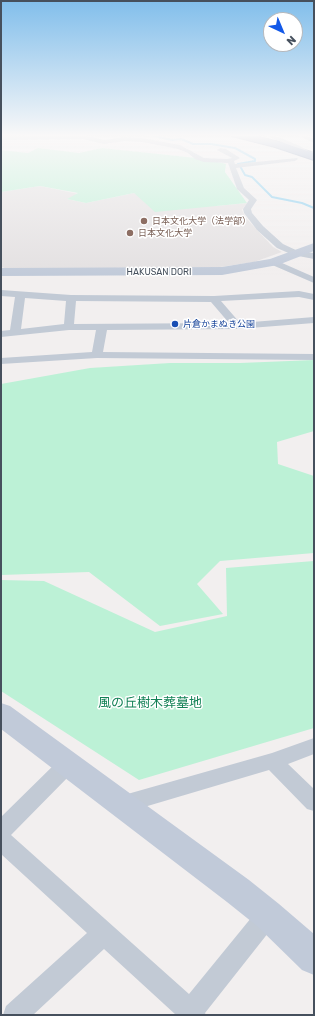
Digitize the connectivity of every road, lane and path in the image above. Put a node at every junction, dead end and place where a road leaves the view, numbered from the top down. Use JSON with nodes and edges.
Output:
{"nodes":[{"id":1,"x":238,"y":181,"type":"edge"},
{"id":2,"x":314,"y":247,"type":"edge"},
{"id":3,"x":296,"y":253,"type":"junction"},
{"id":4,"x":314,"y":256,"type":"edge"},
{"id":5,"x":273,"y":262,"type":"junction"},
{"id":6,"x":1,"y":272,"type":"edge"},
{"id":7,"x":314,"y":280,"type":"edge"},
{"id":8,"x":1,"y":293,"type":"edge"},
{"id":9,"x":208,"y":295,"type":"junction"},
{"id":10,"x":20,"y":296,"type":"junction"},
{"id":11,"x":71,"y":298,"type":"junction"},
{"id":12,"x":314,"y":298,"type":"edge"},
{"id":13,"x":314,"y":320,"type":"edge"},
{"id":14,"x":236,"y":326,"type":"junction"},
{"id":15,"x":69,"y":327,"type":"junction"},
{"id":16,"x":102,"y":327,"type":"junction"},
{"id":17,"x":15,"y":332,"type":"junction"},
{"id":18,"x":1,"y":334,"type":"edge"},
{"id":19,"x":97,"y":355,"type":"junction"},
{"id":20,"x":314,"y":357,"type":"edge"},
{"id":21,"x":1,"y":361,"type":"edge"},
{"id":22,"x":1,"y":714,"type":"edge"},
{"id":23,"x":314,"y":746,"type":"edge"},
{"id":24,"x":272,"y":760,"type":"junction"},
{"id":25,"x":68,"y":764,"type":"junction"},
{"id":26,"x":314,"y":802,"type":"edge"},
{"id":27,"x":124,"y":804,"type":"junction"},
{"id":28,"x":1,"y":831,"type":"edge"},
{"id":29,"x":1,"y":840,"type":"edge"},
{"id":30,"x":268,"y":915,"type":"junction"},
{"id":31,"x":104,"y":933,"type":"junction"},
{"id":32,"x":314,"y":958,"type":"edge"},
{"id":33,"x":191,"y":1014,"type":"edge"},
{"id":34,"x":15,"y":1015,"type":"edge"}],
"edges":[{"from":1,"to":3,"type":"street"},
{"from":2,"to":3,"type":"street","name":"HAKUSAN DORI"},
{"from":3,"to":4,"type":"street"},
{"from":3,"to":5,"type":"street","name":"HAKUSAN DORI"},
{"from":5,"to":6,"type":"street","name":"HAKUSAN DORI"},
{"from":5,"to":7,"type":"street"},
{"from":8,"to":10,"type":"street"},
{"from":9,"to":11,"type":"street"},
{"from":9,"to":12,"type":"street"},
{"from":9,"to":14,"type":"street"},
{"from":10,"to":11,"type":"street"},
{"from":10,"to":17,"type":"street"},
{"from":11,"to":15,"type":"street"},
{"from":13,"to":14,"type":"street"},
{"from":14,"to":16,"type":"street"},
{"from":15,"to":16,"type":"street"},
{"from":15,"to":17,"type":"street"},
{"from":16,"to":19,"type":"street"},
{"from":17,"to":18,"type":"street"},
{"from":19,"to":20,"type":"street"},
{"from":19,"to":21,"type":"street"},
{"from":22,"to":25,"type":"street"},
{"from":23,"to":24,"type":"street"},
{"from":24,"to":26,"type":"street"},
{"from":24,"to":27,"type":"street"},
{"from":25,"to":27,"type":"street"},
{"from":25,"to":28,"type":"street"},
{"from":27,"to":30,"type":"street"},
{"from":29,"to":31,"type":"street"},
{"from":30,"to":32,"type":"street"},
{"from":30,"to":33,"type":"street"},
{"from":31,"to":33,"type":"street"},
{"from":31,"to":34,"type":"street"}]}
